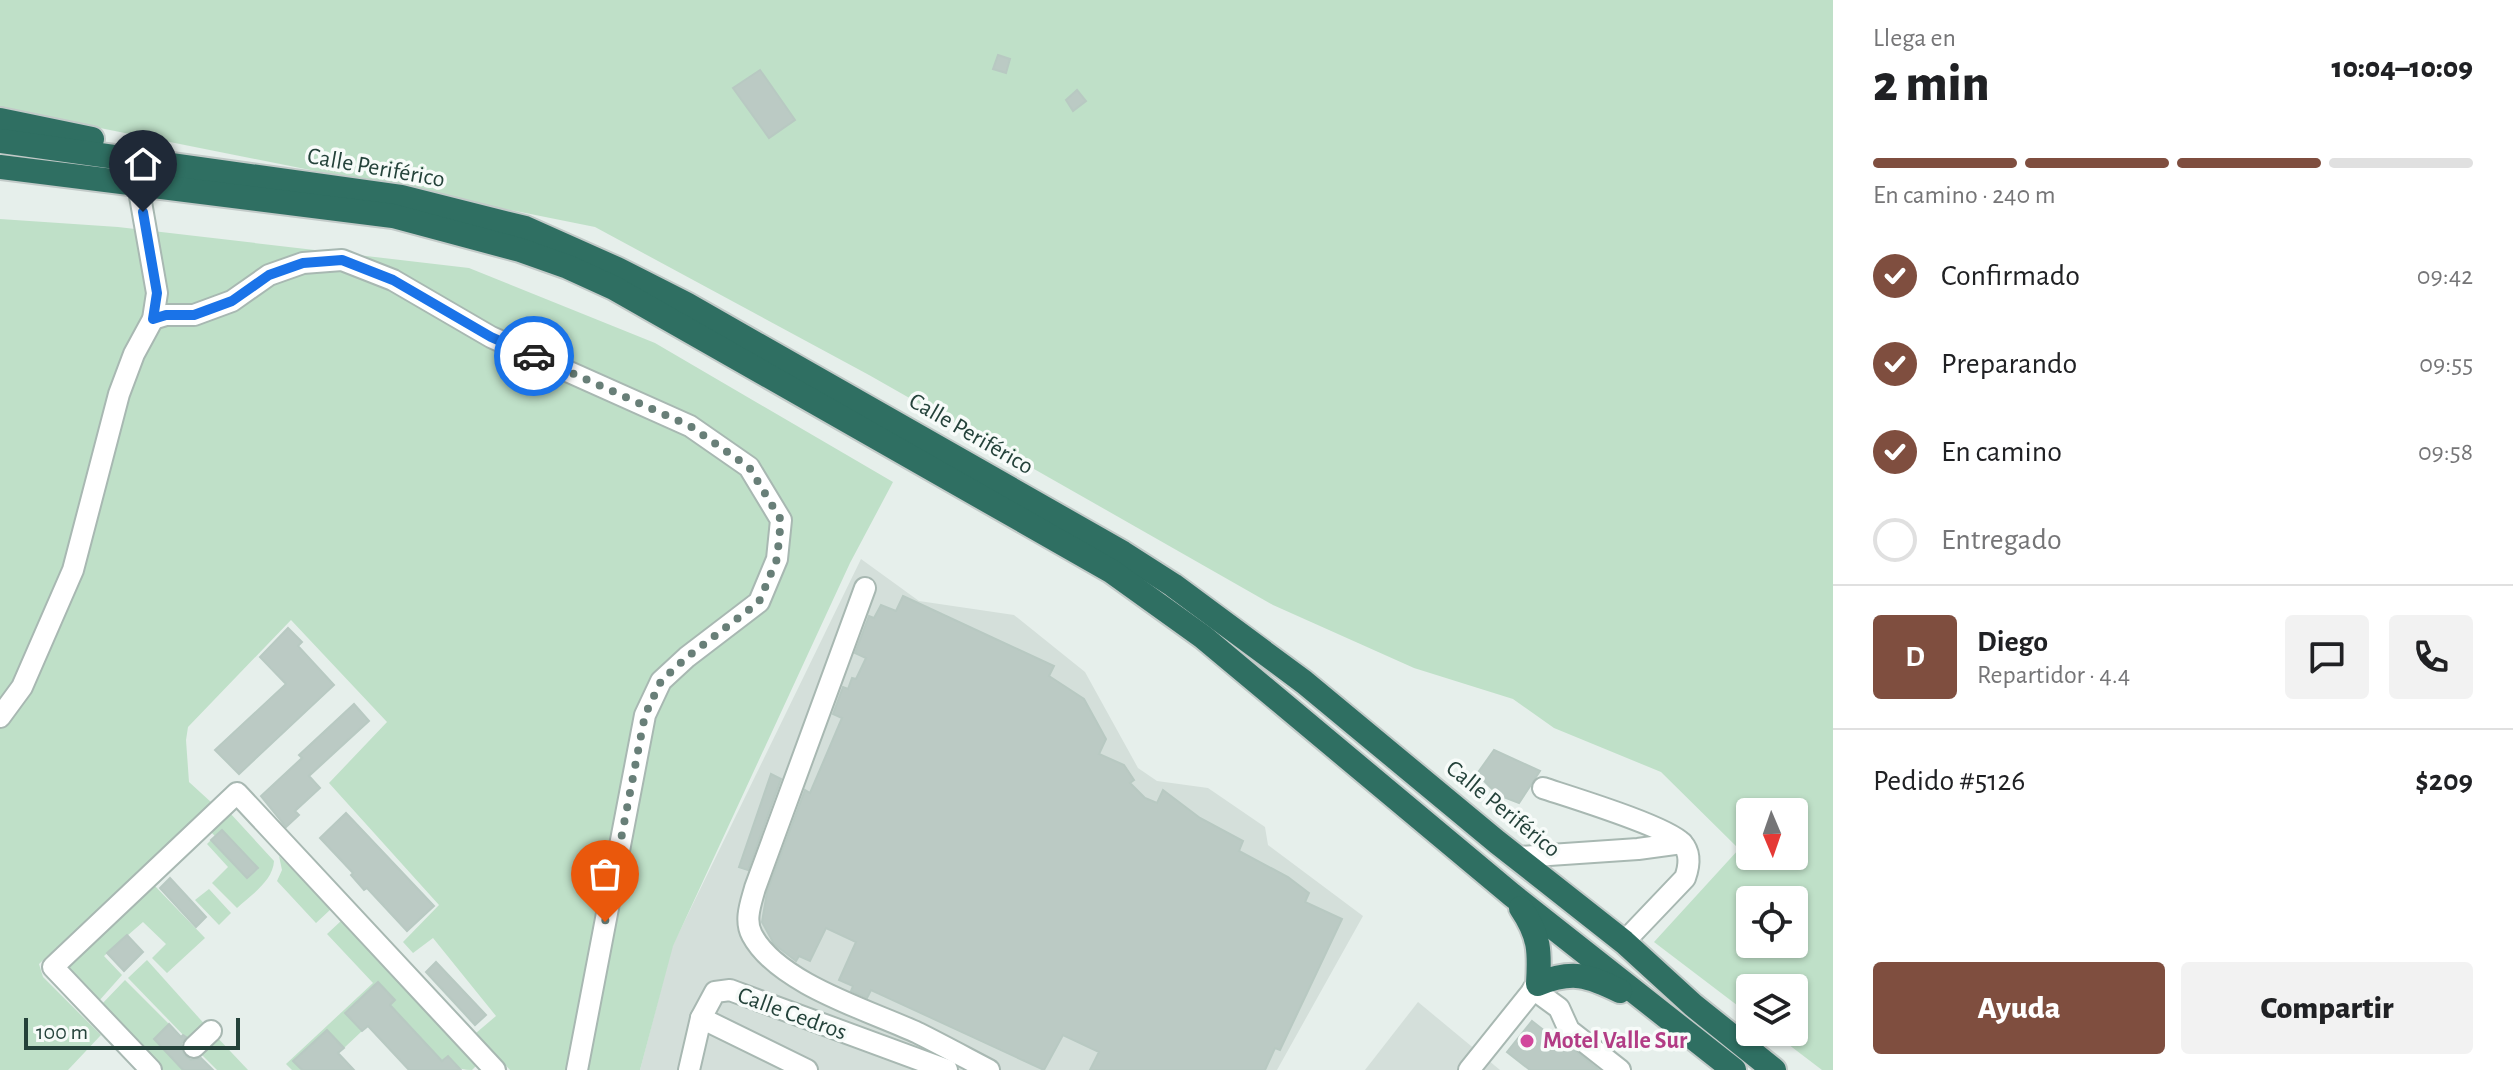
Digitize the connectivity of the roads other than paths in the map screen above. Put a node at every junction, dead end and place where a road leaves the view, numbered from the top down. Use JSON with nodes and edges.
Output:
{"nodes":[{"id":1,"x":0,"y":120,"type":"edge"},
{"id":2,"x":0,"y":141,"type":"edge"},
{"id":3,"x":167,"y":163,"type":"junction"},
{"id":4,"x":0,"y":167,"type":"edge"},
{"id":5,"x":138,"y":185,"type":"junction"},
{"id":6,"x":153,"y":319,"type":"junction"},
{"id":7,"x":865,"y":588,"type":"dead end"},
{"id":8,"x":0,"y":717,"type":"edge"},
{"id":9,"x":1543,"y":788,"type":"dead end"},
{"id":10,"x":1682,"y":843,"type":"junction"},
{"id":11,"x":1519,"y":857,"type":"junction"},
{"id":12,"x":1512,"y":895,"type":"junction"},
{"id":13,"x":1624,"y":942,"type":"junction"},
{"id":14,"x":1535,"y":987,"type":"junction"},
{"id":15,"x":1651,"y":1004,"type":"junction"},
{"id":16,"x":701,"y":1018,"type":"junction"},
{"id":17,"x":211,"y":1031,"type":"dead end"},
{"id":18,"x":194,"y":1047,"type":"dead end"},
{"id":19,"x":151,"y":1070,"type":"edge"},
{"id":20,"x":495,"y":1070,"type":"edge"},
{"id":21,"x":577,"y":1070,"type":"edge"},
{"id":22,"x":689,"y":1070,"type":"edge"},
{"id":23,"x":807,"y":1070,"type":"edge"},
{"id":24,"x":947,"y":1070,"type":"edge"},
{"id":25,"x":989,"y":1070,"type":"edge"},
{"id":26,"x":1469,"y":1070,"type":"edge"},
{"id":27,"x":1620,"y":1070,"type":"edge"},
{"id":28,"x":1734,"y":1070,"type":"edge"},
{"id":29,"x":1774,"y":1070,"type":"edge"}],
"edges":[{"from":1,"to":3,"type":"highway"},
{"from":2,"to":3,"type":"highway","name":"Calle Periférico"},
{"from":3,"to":11,"type":"highway","name":"Calle Periférico"},
{"from":4,"to":5,"type":"highway","name":"Calle Periférico"},
{"from":5,"to":6,"type":"street"},
{"from":5,"to":12,"type":"highway","name":"Calle Periférico"},
{"from":6,"to":8,"type":"street"},
{"from":6,"to":21,"type":"street"},
{"from":7,"to":25,"type":"street"},
{"from":9,"to":10,"type":"street"},
{"from":10,"to":11,"type":"street"},
{"from":10,"to":13,"type":"street"},
{"from":11,"to":13,"type":"highway","name":"Calle Periférico"},
{"from":12,"to":14,"type":"highway"},
{"from":12,"to":15,"type":"highway","name":"Calle Periférico"},
{"from":13,"to":29,"type":"highway","name":"Calle Periférico"},
{"from":14,"to":15,"type":"highway"},
{"from":14,"to":26,"type":"street"},
{"from":14,"to":27,"type":"street"},
{"from":15,"to":28,"type":"highway","name":"Calle Periférico"},
{"from":16,"to":22,"type":"street","name":"Calle Cedros"},
{"from":16,"to":23,"type":"street"},
{"from":16,"to":24,"type":"street","name":"Calle Cedros"},
{"from":17,"to":18,"type":"street"},
{"from":19,"to":20,"type":"street"}]}
